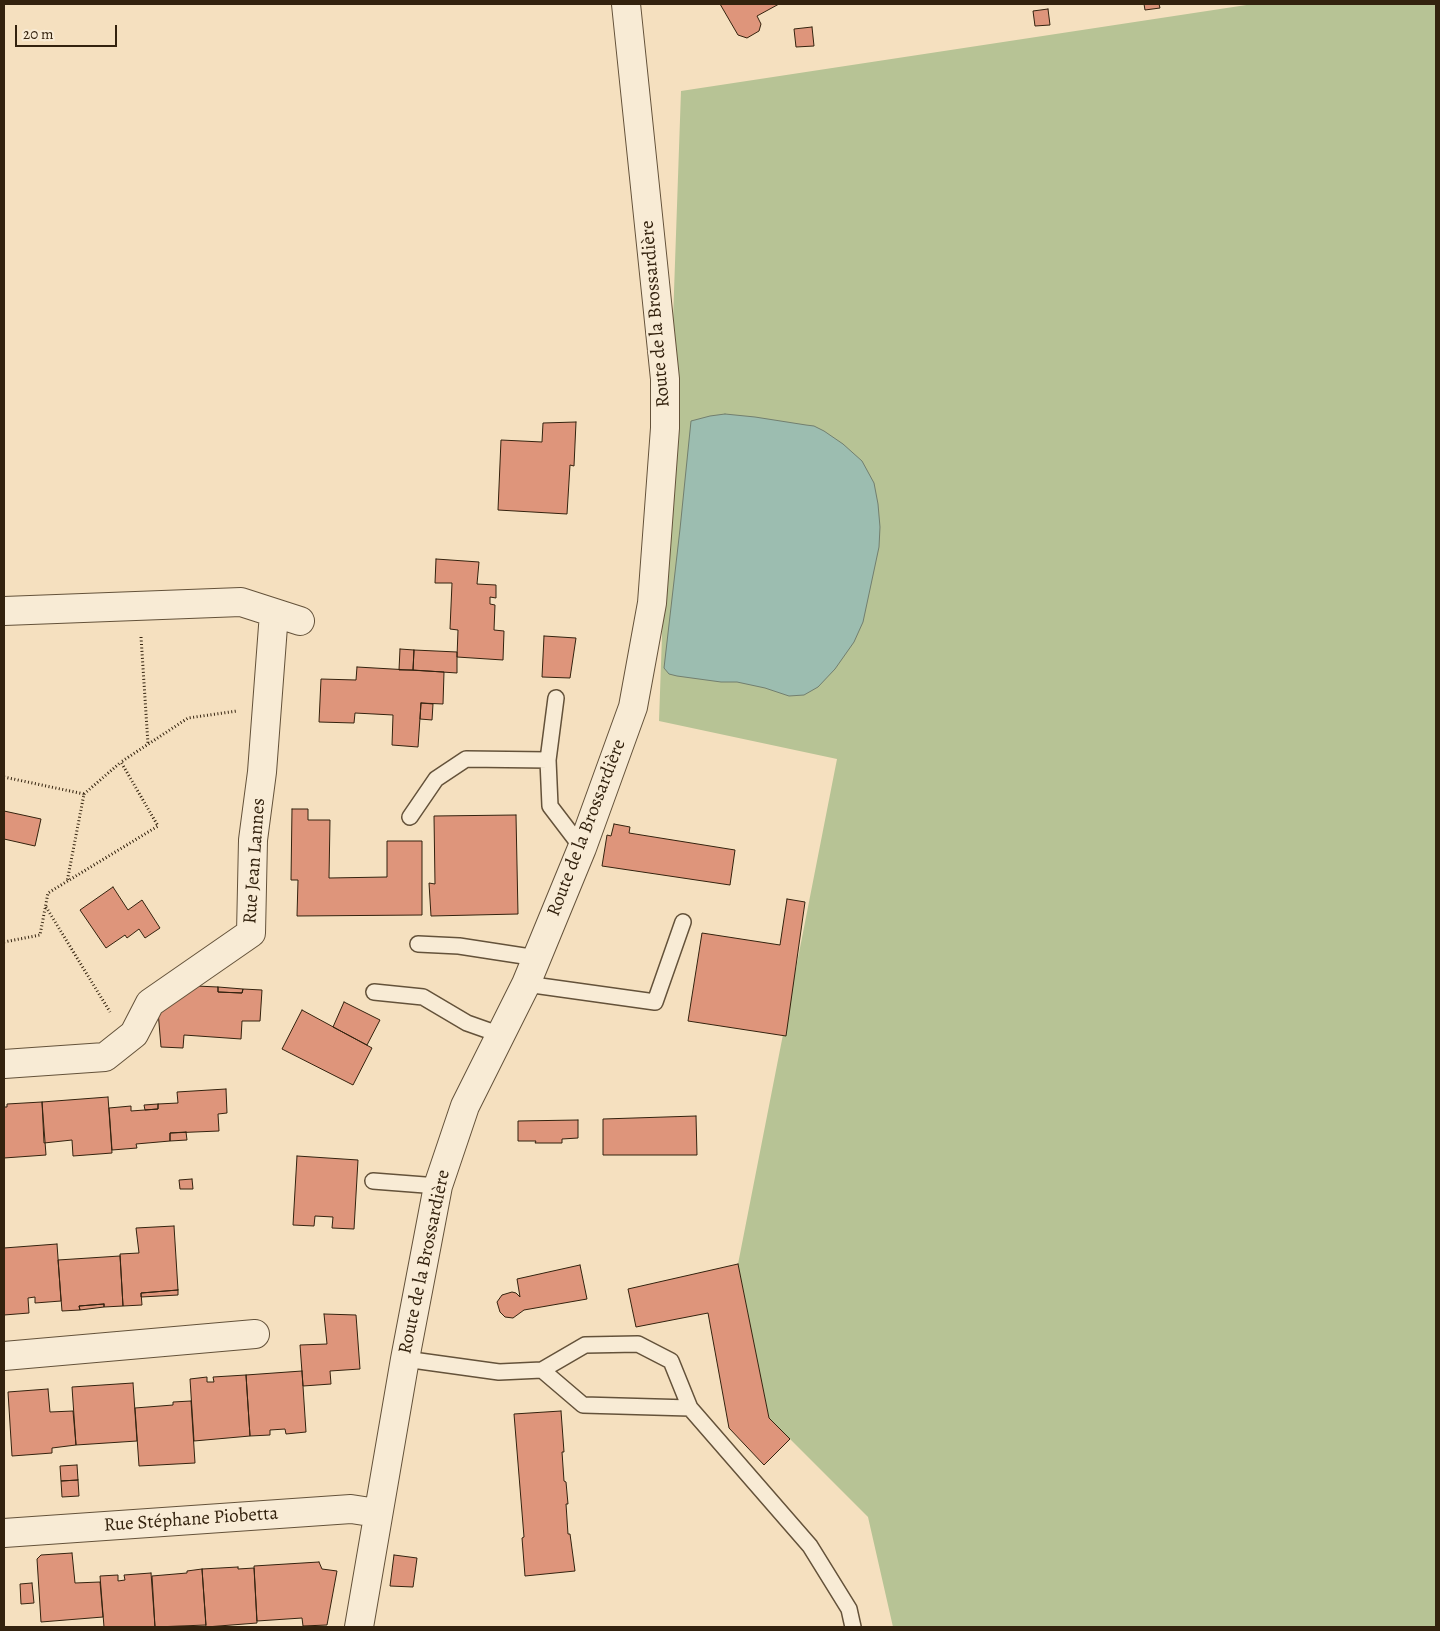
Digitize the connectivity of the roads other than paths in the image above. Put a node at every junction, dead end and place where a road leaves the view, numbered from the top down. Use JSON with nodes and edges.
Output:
{"nodes":[{"id":1,"x":626,"y":4,"type":"edge"},
{"id":2,"x":4,"y":611,"type":"edge"},
{"id":3,"x":274,"y":613,"type":"junction"},
{"id":4,"x":300,"y":621,"type":"dead end"},
{"id":5,"x":556,"y":698,"type":"dead end"},
{"id":6,"x":548,"y":760,"type":"junction"},
{"id":7,"x":410,"y":817,"type":"dead end"},
{"id":8,"x":582,"y":848,"type":"junction"},
{"id":9,"x":683,"y":922,"type":"dead end"},
{"id":10,"x":418,"y":944,"type":"dead end"},
{"id":11,"x":537,"y":958,"type":"junction"},
{"id":12,"x":526,"y":984,"type":"junction"},
{"id":13,"x":374,"y":992,"type":"dead end"},
{"id":14,"x":501,"y":1035,"type":"junction"},
{"id":15,"x":4,"y":1064,"type":"edge"},
{"id":16,"x":373,"y":1181,"type":"dead end"},
{"id":17,"x":438,"y":1186,"type":"junction"},
{"id":18,"x":255,"y":1334,"type":"dead end"},
{"id":19,"x":4,"y":1356,"type":"edge"},
{"id":20,"x":405,"y":1359,"type":"junction"},
{"id":21,"x":542,"y":1370,"type":"junction"},
{"id":22,"x":690,"y":1408,"type":"junction"},
{"id":23,"x":377,"y":1513,"type":"junction"},
{"id":24,"x":4,"y":1529,"type":"edge"},
{"id":25,"x":358,"y":1627,"type":"edge"},
{"id":26,"x":853,"y":1627,"type":"edge"}],
"edges":[{"from":1,"to":8,"type":"street","name":"Route de la Brossardière"},
{"from":2,"to":3,"type":"street"},
{"from":3,"to":4,"type":"street"},
{"from":3,"to":15,"type":"street","name":"Rue Jean Lannes"},
{"from":5,"to":6,"type":"lane"},
{"from":6,"to":7,"type":"lane"},
{"from":6,"to":8,"type":"lane"},
{"from":8,"to":11,"type":"street","name":"Route de la Brossardière"},
{"from":9,"to":12,"type":"lane"},
{"from":10,"to":11,"type":"lane"},
{"from":11,"to":12,"type":"street","name":"Route de la Brossardière"},
{"from":12,"to":14,"type":"street","name":"Route de la Brossardière"},
{"from":13,"to":14,"type":"lane"},
{"from":14,"to":17,"type":"street","name":"Route de la Brossardière"},
{"from":16,"to":17,"type":"lane"},
{"from":17,"to":20,"type":"street","name":"Route de la Brossardière"},
{"from":18,"to":19,"type":"street"},
{"from":20,"to":21,"type":"lane"},
{"from":20,"to":23,"type":"street","name":"Route de la Brossardière"},
{"from":21,"to":22,"type":"lane"},
{"from":21,"to":22,"type":"lane"},
{"from":22,"to":26,"type":"lane"},
{"from":23,"to":24,"type":"street","name":"Rue Stéphane Piobetta"},
{"from":23,"to":25,"type":"street","name":"Route de la Brossardière"}]}
